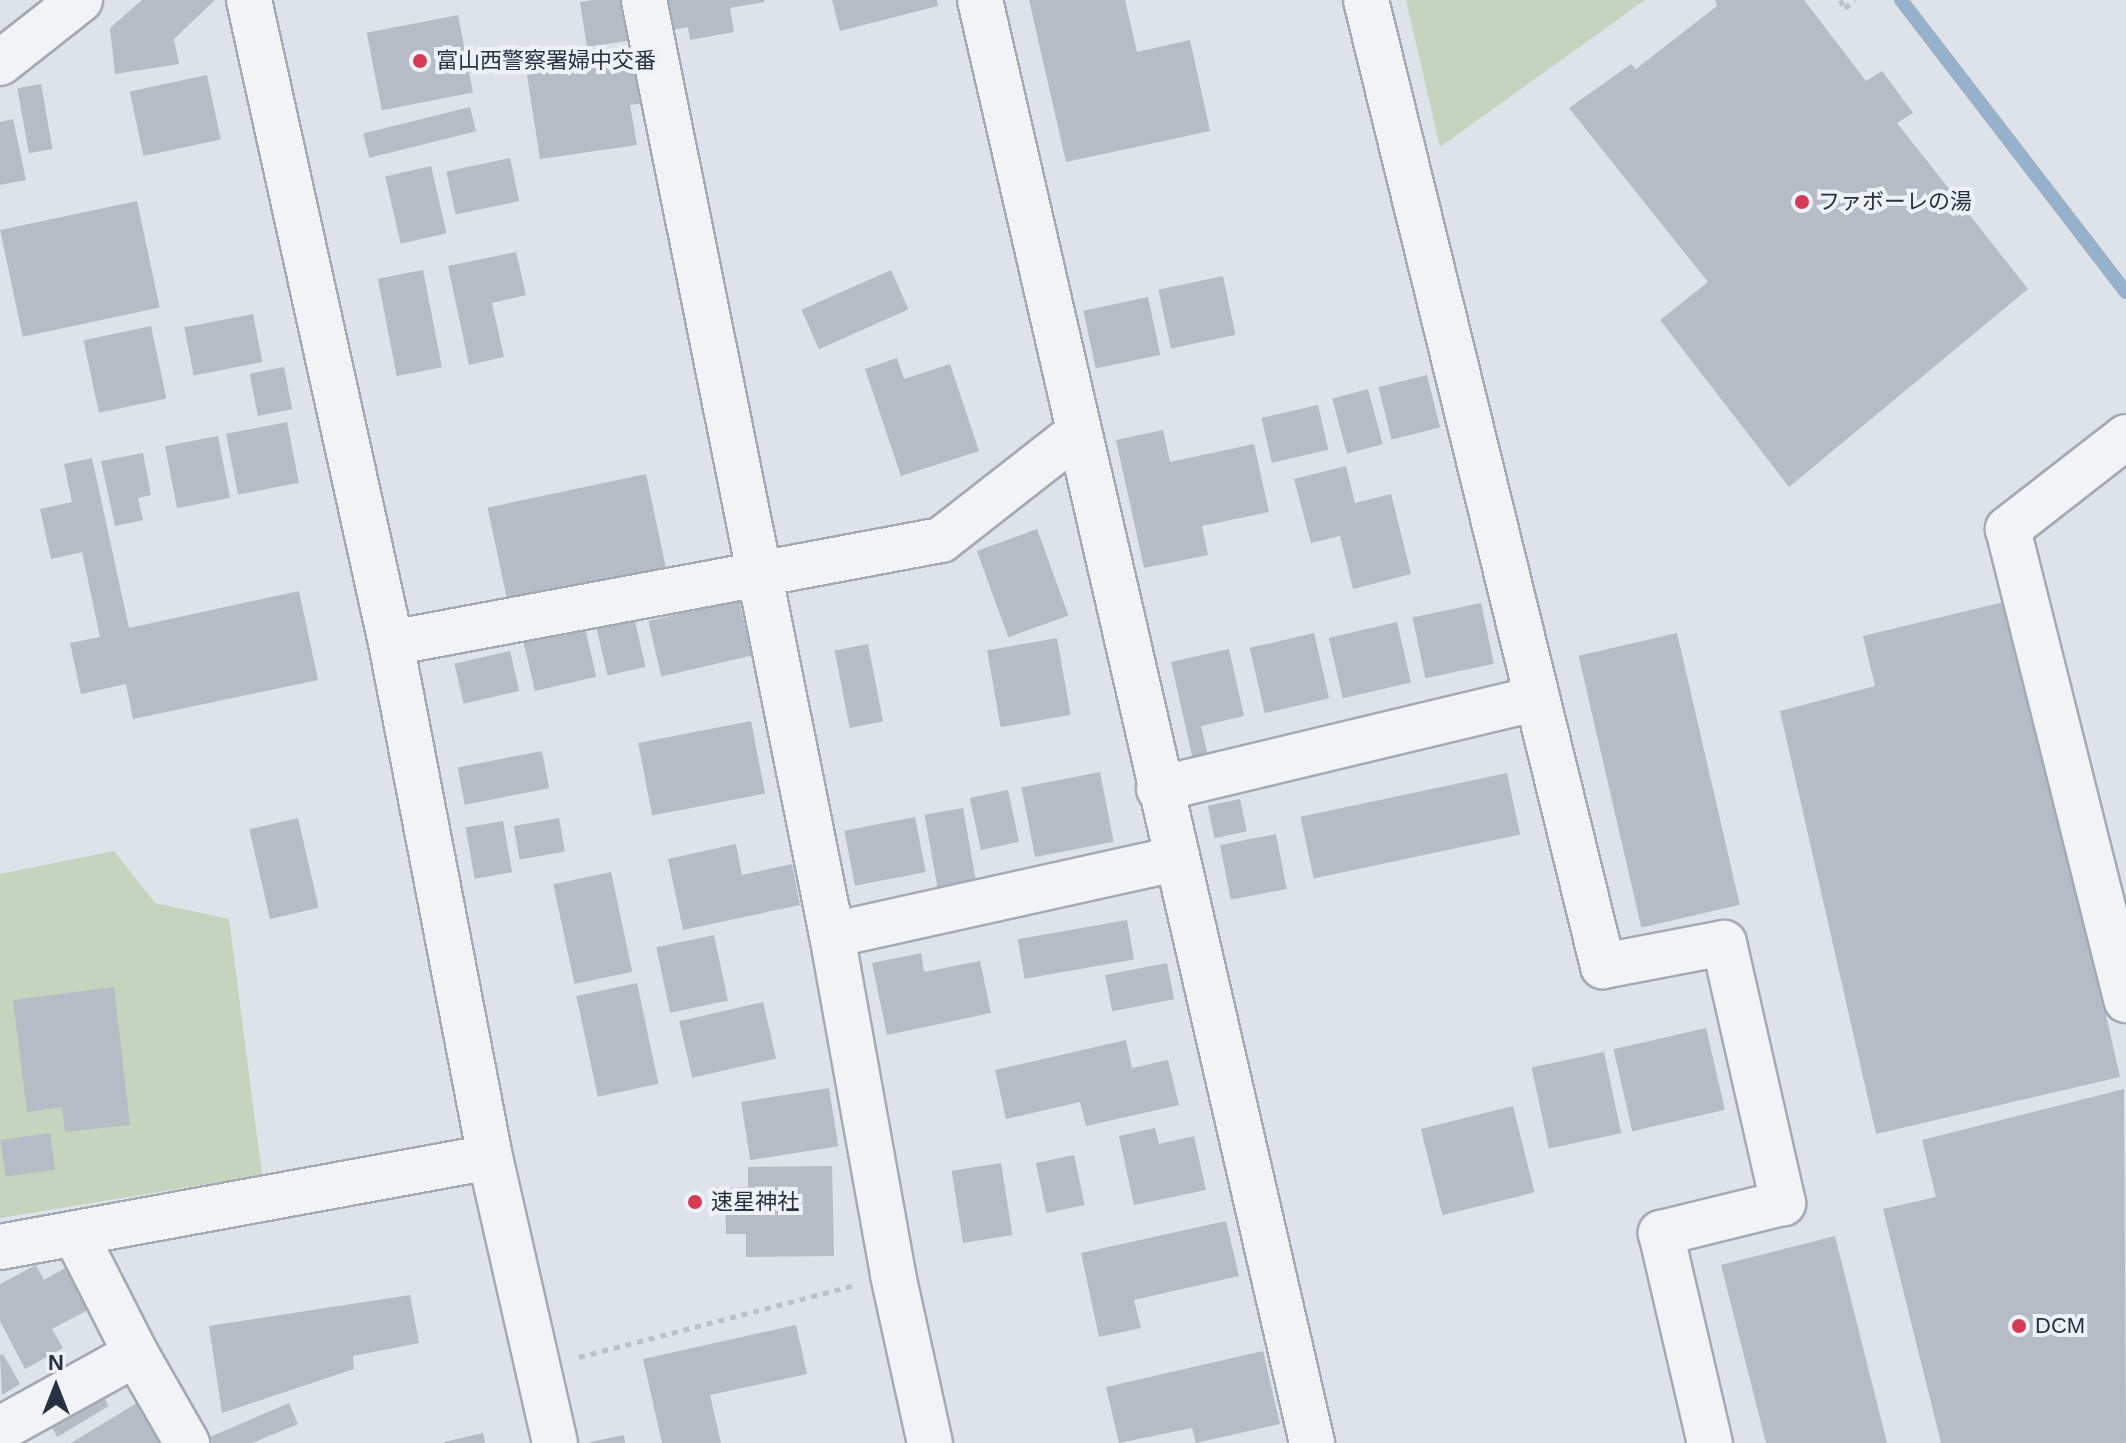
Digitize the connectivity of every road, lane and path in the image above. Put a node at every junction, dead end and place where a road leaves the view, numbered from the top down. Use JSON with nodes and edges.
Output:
{"nodes":[{"id":1,"x":80,"y":0,"type":"edge"},
{"id":2,"x":249,"y":0,"type":"edge"},
{"id":3,"x":644,"y":0,"type":"edge"},
{"id":4,"x":980,"y":0,"type":"edge"},
{"id":5,"x":1366,"y":0,"type":"edge"},
{"id":6,"x":1840,"y":0,"type":"edge"},
{"id":7,"x":1855,"y":0,"type":"edge"},
{"id":8,"x":0,"y":63,"type":"edge"},
{"id":9,"x":1078,"y":433,"type":"junction"},
{"id":10,"x":2126,"y":437,"type":"edge"},
{"id":11,"x":757,"y":578,"type":"junction"},
{"id":12,"x":391,"y":643,"type":"junction"},
{"id":13,"x":1537,"y":698,"type":"junction"},
{"id":14,"x":1159,"y":789,"type":"junction"},
{"id":15,"x":1174,"y":859,"type":"junction"},
{"id":16,"x":832,"y":935,"type":"junction"},
{"id":17,"x":2119,"y":941,"type":"edge"},
{"id":18,"x":2126,"y":1000,"type":"edge"},
{"id":19,"x":490,"y":1157,"type":"junction"},
{"id":20,"x":75,"y":1234,"type":"junction"},
{"id":21,"x":0,"y":1247,"type":"edge"},
{"id":22,"x":893,"y":1275,"type":"junction"},
{"id":23,"x":136,"y":1354,"type":"junction"},
{"id":24,"x":539,"y":1367,"type":"junction"},
{"id":25,"x":0,"y":1429,"type":"edge"},
{"id":26,"x":187,"y":1443,"type":"edge"},
{"id":27,"x":555,"y":1443,"type":"edge"},
{"id":28,"x":930,"y":1443,"type":"edge"},
{"id":29,"x":1312,"y":1443,"type":"edge"},
{"id":30,"x":1710,"y":1443,"type":"edge"}],
"edges":[{"from":1,"to":8,"type":"street"},
{"from":2,"to":12,"type":"street"},
{"from":3,"to":11,"type":"street"},
{"from":4,"to":9,"type":"street"},
{"from":5,"to":13,"type":"street"},
{"from":6,"to":7,"type":"path"},
{"from":9,"to":11,"type":"street"},
{"from":9,"to":14,"type":"street"},
{"from":10,"to":17,"type":"street"},
{"from":11,"to":12,"type":"street"},
{"from":11,"to":16,"type":"street"},
{"from":12,"to":19,"type":"street"},
{"from":13,"to":14,"type":"street"},
{"from":13,"to":30,"type":"street"},
{"from":14,"to":15,"type":"street"},
{"from":15,"to":16,"type":"street"},
{"from":15,"to":29,"type":"street"},
{"from":16,"to":22,"type":"street"},
{"from":17,"to":18,"type":"street"},
{"from":19,"to":20,"type":"street"},
{"from":19,"to":24,"type":"street"},
{"from":20,"to":21,"type":"street"},
{"from":20,"to":23,"type":"street"},
{"from":22,"to":24,"type":"path"},
{"from":22,"to":28,"type":"street"},
{"from":23,"to":25,"type":"street"},
{"from":23,"to":26,"type":"street"},
{"from":24,"to":27,"type":"street"}]}
